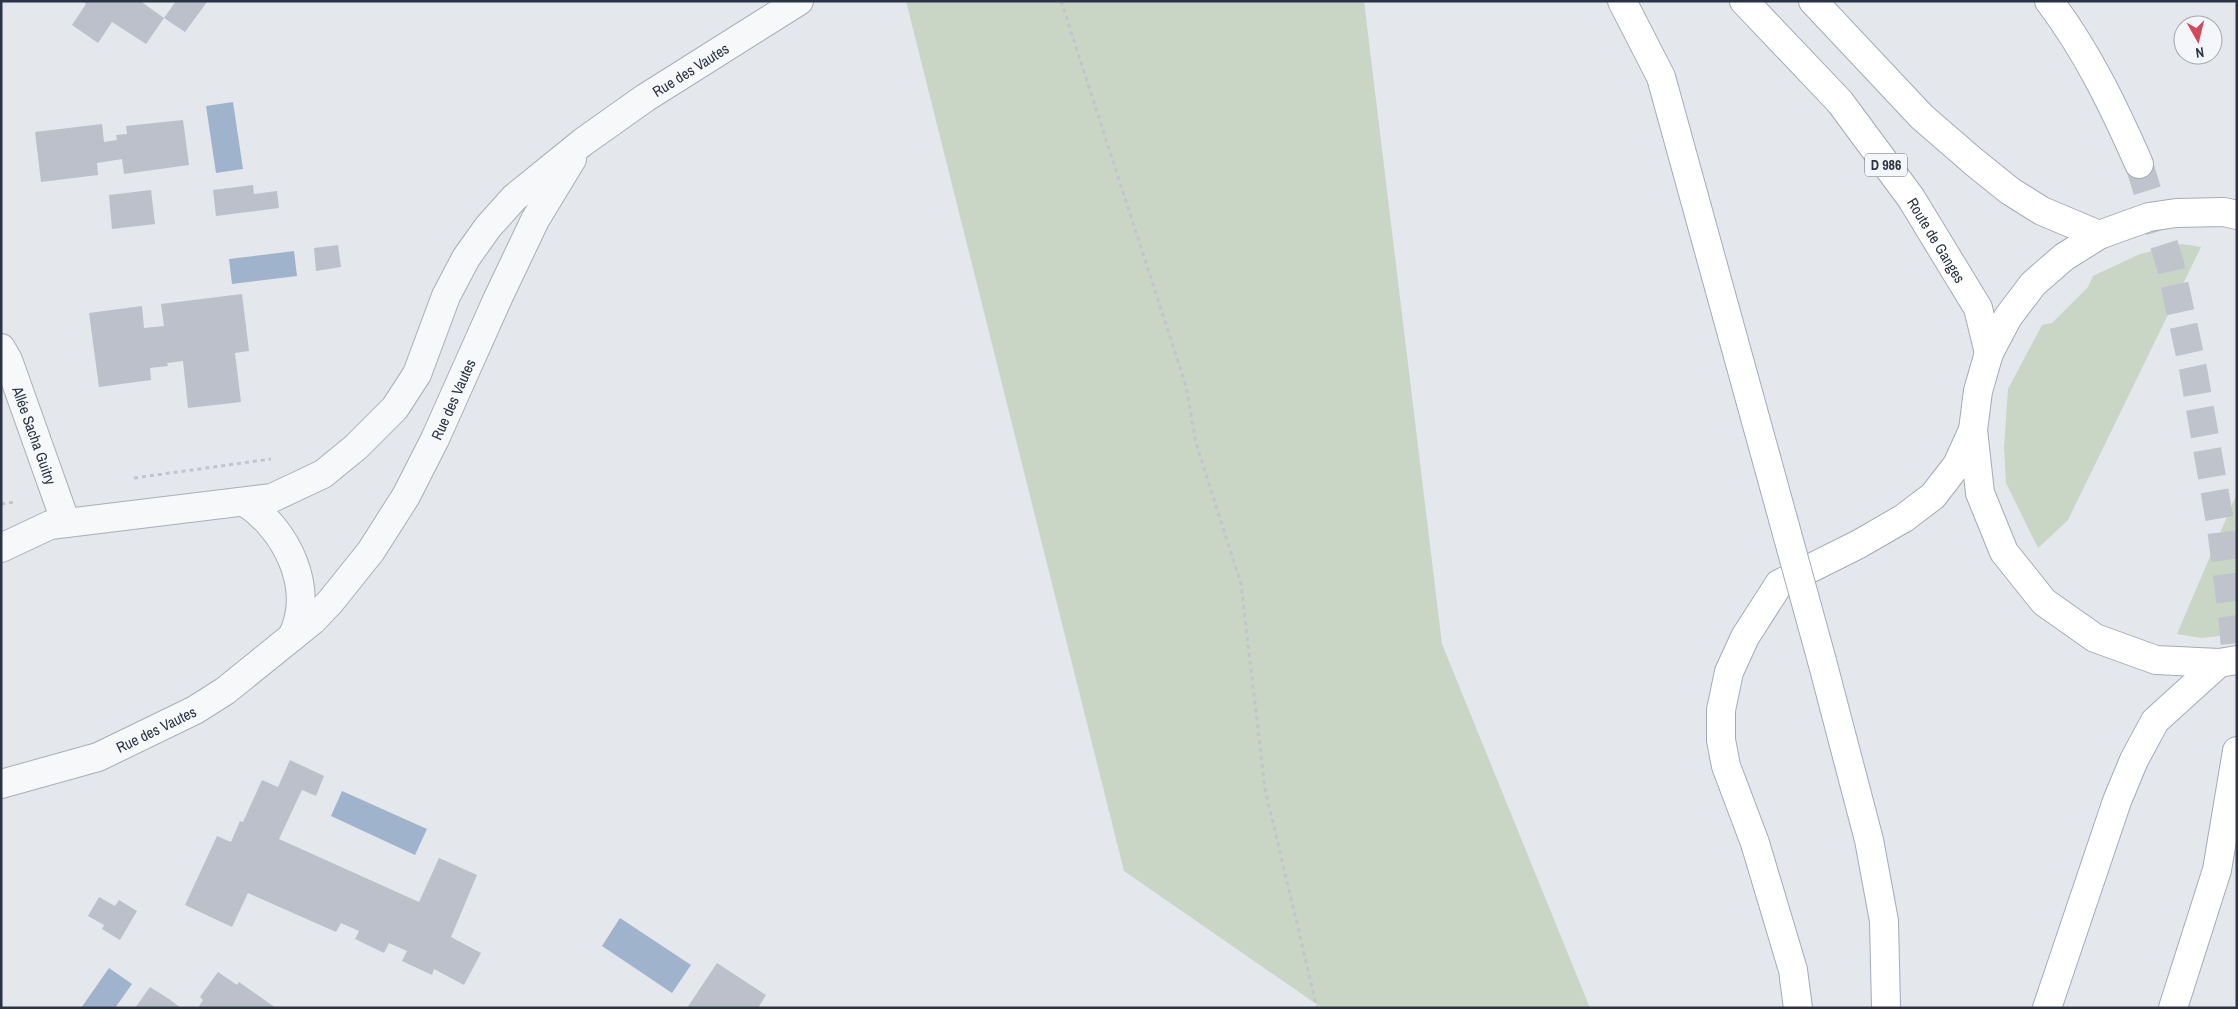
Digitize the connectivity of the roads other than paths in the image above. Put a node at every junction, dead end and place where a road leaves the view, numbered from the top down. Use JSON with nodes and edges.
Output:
{"nodes":[{"id":1,"x":799,"y":1,"type":"edge"},
{"id":2,"x":1622,"y":1,"type":"edge"},
{"id":3,"x":1744,"y":1,"type":"edge"},
{"id":4,"x":1813,"y":1,"type":"edge"},
{"id":5,"x":2049,"y":1,"type":"edge"},
{"id":6,"x":583,"y":142,"type":"junction"},
{"id":7,"x":2140,"y":164,"type":"tunnel mouth"},
{"id":8,"x":2237,"y":215,"type":"edge"},
{"id":9,"x":2099,"y":235,"type":"junction"},
{"id":10,"x":1,"y":348,"type":"edge"},
{"id":11,"x":1989,"y":353,"type":"junction"},
{"id":12,"x":1973,"y":430,"type":"junction"},
{"id":13,"x":246,"y":502,"type":"junction"},
{"id":14,"x":66,"y":522,"type":"junction"},
{"id":15,"x":1,"y":548,"type":"edge"},
{"id":16,"x":292,"y":637,"type":"junction"},
{"id":17,"x":2228,"y":661,"type":"edge"},
{"id":18,"x":2237,"y":751,"type":"edge"},
{"id":19,"x":1,"y":784,"type":"edge"},
{"id":20,"x":1798,"y":1008,"type":"edge"},
{"id":21,"x":1886,"y":1008,"type":"edge"},
{"id":22,"x":2047,"y":1008,"type":"edge"},
{"id":23,"x":2173,"y":1008,"type":"edge"}],
"edges":[{"from":1,"to":6,"type":"street","name":"Rue des Vautes"},
{"from":2,"to":21,"type":"main road","bridge":true},
{"from":3,"to":11,"type":"main road","name":"Route de Ganges","number":"D 986"},
{"from":4,"to":9,"type":"main road"},
{"from":5,"to":7,"type":"main road"},
{"from":6,"to":13,"type":"street","name":"Rue des Vautes"},
{"from":6,"to":16,"type":"street","name":"Rue des Vautes"},
{"from":8,"to":9,"type":"main road"},
{"from":9,"to":11,"type":"main road"},
{"from":10,"to":14,"type":"street","name":"Allée Sacha Guitry"},
{"from":11,"to":12,"type":"main road"},
{"from":12,"to":17,"type":"main road"},
{"from":12,"to":20,"type":"main road"},
{"from":13,"to":14,"type":"street","name":"Rue des Vautes"},
{"from":13,"to":16,"type":"street"},
{"from":14,"to":15,"type":"street","name":"Rue des Vautes"},
{"from":16,"to":19,"type":"street","name":"Rue des Vautes"},
{"from":17,"to":22,"type":"main road"},
{"from":18,"to":23,"type":"main road"}]}
